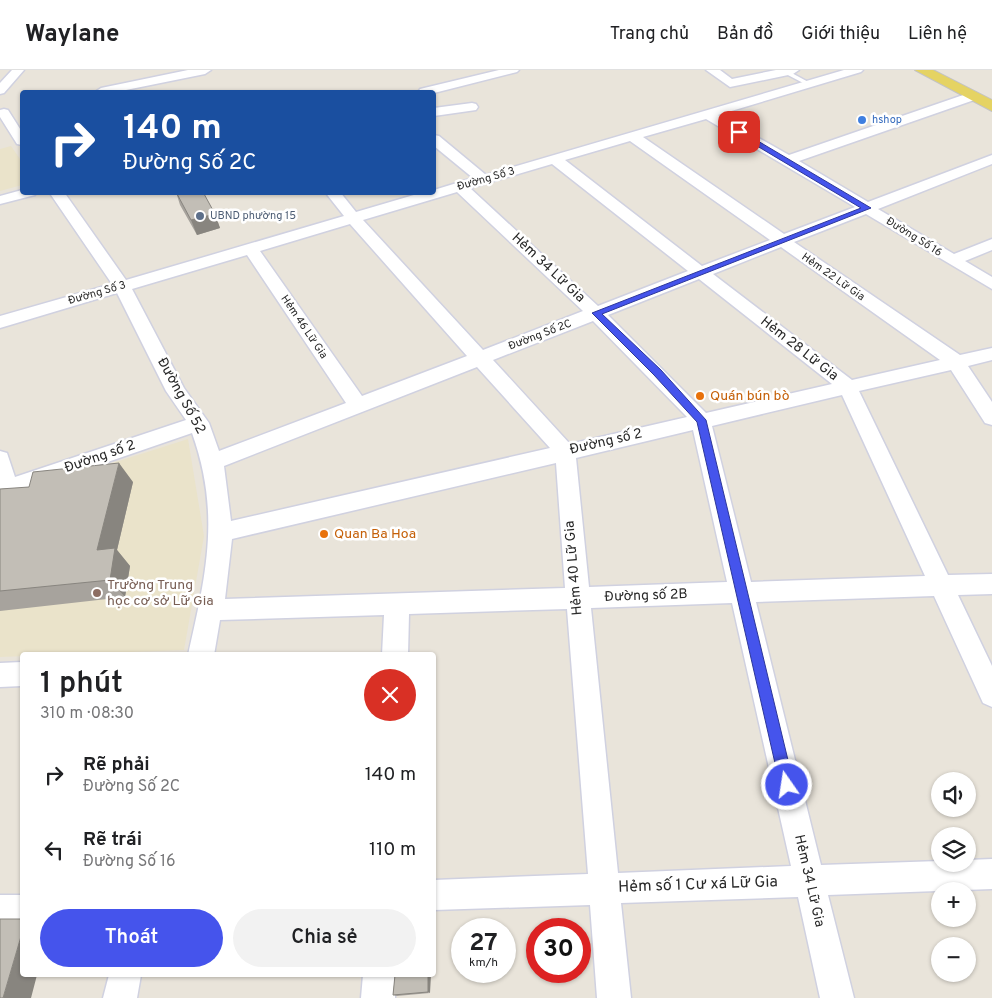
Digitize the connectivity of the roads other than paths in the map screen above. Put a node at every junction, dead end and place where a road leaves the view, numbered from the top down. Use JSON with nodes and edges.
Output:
{"nodes":[{"id":1,"x":18,"y":70,"type":"edge"},
{"id":2,"x":147,"y":70,"type":"edge"},
{"id":3,"x":206,"y":70,"type":"edge"},
{"id":4,"x":513,"y":70,"type":"edge"},
{"id":5,"x":712,"y":70,"type":"edge"},
{"id":6,"x":857,"y":70,"type":"edge"},
{"id":7,"x":922,"y":70,"type":"edge"},
{"id":8,"x":948,"y":70,"type":"edge"},
{"id":9,"x":790,"y":71,"type":"edge"},
{"id":10,"x":809,"y":84,"type":"junction"},
{"id":11,"x":136,"y":85,"type":"junction"},
{"id":12,"x":0,"y":90,"type":"edge"},
{"id":13,"x":111,"y":90,"type":"edge"},
{"id":14,"x":432,"y":90,"type":"edge"},
{"id":15,"x":992,"y":92,"type":"edge"},
{"id":16,"x":973,"y":96,"type":"junction"},
{"id":17,"x":992,"y":106,"type":"edge"},
{"id":18,"x":472,"y":107,"type":"dead end"},
{"id":19,"x":436,"y":109,"type":"edge"},
{"id":20,"x":6,"y":112,"type":"edge"},
{"id":21,"x":707,"y":114,"type":"junction"},
{"id":22,"x":632,"y":136,"type":"junction"},
{"id":23,"x":20,"y":138,"type":"edge"},
{"id":24,"x":436,"y":140,"type":"edge"},
{"id":25,"x":554,"y":159,"type":"junction"},
{"id":26,"x":992,"y":159,"type":"edge"},
{"id":27,"x":788,"y":160,"type":"junction"},
{"id":28,"x":484,"y":180,"type":"junction"},
{"id":29,"x":460,"y":186,"type":"junction"},
{"id":30,"x":436,"y":193,"type":"edge"},
{"id":31,"x":20,"y":195,"type":"edge"},
{"id":32,"x":58,"y":195,"type":"edge"},
{"id":33,"x":334,"y":195,"type":"edge"},
{"id":34,"x":430,"y":195,"type":"edge"},
{"id":35,"x":0,"y":200,"type":"edge"},
{"id":36,"x":867,"y":208,"type":"junction"},
{"id":37,"x":353,"y":218,"type":"junction"},
{"id":38,"x":782,"y":241,"type":"junction"},
{"id":39,"x":992,"y":244,"type":"edge"},
{"id":40,"x":250,"y":248,"type":"junction"},
{"id":41,"x":952,"y":260,"type":"junction"},
{"id":42,"x":702,"y":272,"type":"junction"},
{"id":43,"x":992,"y":284,"type":"edge"},
{"id":44,"x":122,"y":286,"type":"junction"},
{"id":45,"x":596,"y":313,"type":"junction"},
{"id":46,"x":0,"y":322,"type":"edge"},
{"id":47,"x":992,"y":354,"type":"edge"},
{"id":48,"x":481,"y":358,"type":"junction"},
{"id":49,"x":955,"y":361,"type":"junction"},
{"id":50,"x":847,"y":386,"type":"junction"},
{"id":51,"x":358,"y":406,"type":"junction"},
{"id":52,"x":992,"y":418,"type":"edge"},
{"id":53,"x":701,"y":420,"type":"junction"},
{"id":54,"x":199,"y":423,"type":"junction"},
{"id":55,"x":565,"y":452,"type":"junction"},
{"id":56,"x":0,"y":459,"type":"edge"},
{"id":57,"x":213,"y":462,"type":"junction"},
{"id":58,"x":3,"y":489,"type":"edge"},
{"id":59,"x":221,"y":532,"type":"junction"},
{"id":60,"x":992,"y":584,"type":"edge"},
{"id":61,"x":941,"y":586,"type":"junction"},
{"id":62,"x":742,"y":593,"type":"junction"},
{"id":63,"x":577,"y":598,"type":"junction"},
{"id":64,"x":397,"y":604,"type":"junction"},
{"id":65,"x":210,"y":610,"type":"junction"},
{"id":66,"x":202,"y":652,"type":"edge"},
{"id":67,"x":395,"y":652,"type":"edge"},
{"id":68,"x":20,"y":674,"type":"edge"},
{"id":69,"x":0,"y":675,"type":"edge"},
{"id":70,"x":992,"y":694,"type":"edge"},
{"id":71,"x":992,"y":874,"type":"edge"},
{"id":72,"x":809,"y":881,"type":"junction"},
{"id":73,"x":605,"y":888,"type":"junction"},
{"id":74,"x":436,"y":895,"type":"edge"},
{"id":75,"x":20,"y":910,"type":"edge"},
{"id":76,"x":0,"y":911,"type":"edge"},
{"id":77,"x":125,"y":977,"type":"edge"},
{"id":78,"x":379,"y":977,"type":"edge"},
{"id":79,"x":120,"y":998,"type":"edge"},
{"id":80,"x":378,"y":998,"type":"edge"},
{"id":81,"x":614,"y":998,"type":"edge"},
{"id":82,"x":836,"y":998,"type":"edge"}],
"edges":[{"from":1,"to":12,"type":"street"},
{"from":2,"to":11,"type":"street"},
{"from":3,"to":11,"type":"street"},
{"from":4,"to":14,"type":"street"},
{"from":5,"to":9,"type":"street"},
{"from":6,"to":10,"type":"street","name":"Đường Số 3"},
{"from":7,"to":16,"type":"main road"},
{"from":8,"to":15,"type":"main road"},
{"from":9,"to":10,"type":"lane"},
{"from":10,"to":21,"type":"street","name":"Đường Số 3"},
{"from":11,"to":13,"type":"street"},
{"from":16,"to":17,"type":"main road"},
{"from":16,"to":27,"type":"street"},
{"from":18,"to":19,"type":"street"},
{"from":20,"to":23,"type":"street"},
{"from":21,"to":22,"type":"street","name":"Đường Số 3"},
{"from":21,"to":27,"type":"street","name":"Đường Số 16"},
{"from":22,"to":25,"type":"street","name":"Đường Số 3"},
{"from":22,"to":38,"type":"street","name":"Hẻm 22 Lữ Gia"},
{"from":24,"to":28,"type":"street"},
{"from":25,"to":28,"type":"street","name":"Đường Số 3"},
{"from":25,"to":42,"type":"street","name":"Hẻm 28 Lữ Gia"},
{"from":26,"to":36,"type":"street","name":"Đường Số 2C"},
{"from":27,"to":36,"type":"street","name":"Đường Số 16"},
{"from":28,"to":29,"type":"street","name":"Đường Số 3"},
{"from":29,"to":30,"type":"street","name":"Đường Số 3"},
{"from":29,"to":45,"type":"street","name":"Hẻm 34 Lữ Gia"},
{"from":31,"to":35,"type":"street"},
{"from":32,"to":44,"type":"street","name":"Đường Số 52"},
{"from":33,"to":37,"type":"street"},
{"from":34,"to":37,"type":"street","name":"Đường Số 3"},
{"from":36,"to":38,"type":"street","name":"Đường Số 2C"},
{"from":36,"to":41,"type":"street","name":"Đường Số 16"},
{"from":37,"to":40,"type":"street","name":"Đường Số 3"},
{"from":37,"to":48,"type":"street"},
{"from":38,"to":42,"type":"street","name":"Đường Số 2C"},
{"from":38,"to":49,"type":"street","name":"Hẻm 22 Lữ Gia"},
{"from":39,"to":41,"type":"street"},
{"from":40,"to":44,"type":"street","name":"Đường Số 3"},
{"from":40,"to":51,"type":"street","name":"Hẻm 46 Lữ Gia"},
{"from":41,"to":43,"type":"street","name":"Đường Số 16"},
{"from":42,"to":45,"type":"street","name":"Đường Số 2C"},
{"from":42,"to":50,"type":"street","name":"Hẻm 28 Lữ Gia"},
{"from":44,"to":46,"type":"street","name":"Đường Số 3"},
{"from":44,"to":54,"type":"street","name":"Đường Số 52"},
{"from":45,"to":48,"type":"street","name":"Đường Số 2C"},
{"from":45,"to":53,"type":"street","name":"Hẻm 34 Lữ Gia"},
{"from":47,"to":49,"type":"street","name":"Đường số 2"},
{"from":48,"to":51,"type":"street","name":"Đường Số 2C"},
{"from":48,"to":55,"type":"street"},
{"from":49,"to":50,"type":"street","name":"Đường số 2"},
{"from":49,"to":52,"type":"street","name":"Hẻm 22 Lữ Gia"},
{"from":50,"to":53,"type":"street","name":"Đường số 2"},
{"from":50,"to":61,"type":"street","name":"Hẻm 28 Lữ Gia"},
{"from":51,"to":57,"type":"street","name":"Đường Số 2C"},
{"from":53,"to":55,"type":"street","name":"Đường số 2"},
{"from":53,"to":62,"type":"street","name":"Hẻm 34 Lữ Gia"},
{"from":54,"to":57,"type":"street","name":"Đường Số 52"},
{"from":54,"to":58,"type":"street","name":"Đường số 2"},
{"from":55,"to":59,"type":"street","name":"Đường số 2"},
{"from":55,"to":63,"type":"street","name":"Hẻm 40 Lữ Gia"},
{"from":56,"to":58,"type":"street"},
{"from":57,"to":59,"type":"street","name":"Đường Số 52"},
{"from":59,"to":65,"type":"street","name":"Đường Số 52"},
{"from":60,"to":61,"type":"street","name":"Đường số 2B"},
{"from":61,"to":62,"type":"street","name":"Đường số 2B"},
{"from":61,"to":70,"type":"street","name":"Hẻm 28 Lữ Gia"},
{"from":62,"to":63,"type":"street","name":"Đường số 2B"},
{"from":62,"to":72,"type":"street","name":"Hẻm 34 Lữ Gia"},
{"from":63,"to":64,"type":"street","name":"Đường số 2B"},
{"from":63,"to":73,"type":"street","name":"Hẻm 40 Lữ Gia"},
{"from":64,"to":65,"type":"street","name":"Đường số 2B"},
{"from":64,"to":67,"type":"street"},
{"from":65,"to":66,"type":"street","name":"Đường Số 52"},
{"from":68,"to":69,"type":"street"},
{"from":71,"to":72,"type":"street","name":"Hẻm số 1 Cư xá Lữ Gia"},
{"from":72,"to":73,"type":"street","name":"Hẻm số 1 Cư xá Lữ Gia"},
{"from":72,"to":82,"type":"street","name":"Hẻm 34 Lữ Gia"},
{"from":73,"to":74,"type":"street","name":"Hẻm số 1 Cư xá Lữ Gia"},
{"from":73,"to":81,"type":"street","name":"Hẻm 40 Lữ Gia"},
{"from":75,"to":76,"type":"street"},
{"from":77,"to":79,"type":"street"},
{"from":78,"to":80,"type":"street"}]}
